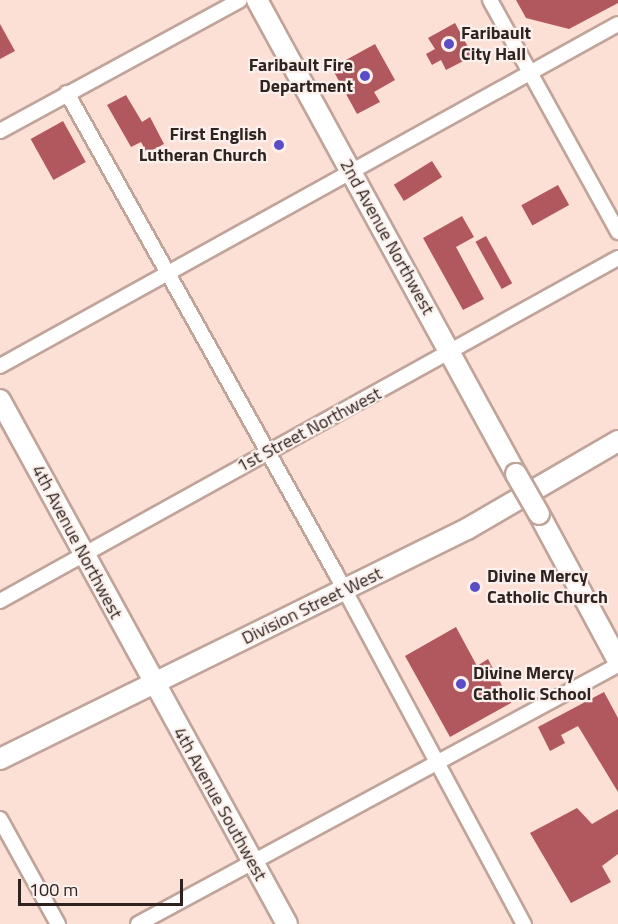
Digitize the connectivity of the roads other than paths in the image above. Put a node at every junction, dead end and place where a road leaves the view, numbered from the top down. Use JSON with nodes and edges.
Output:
{"nodes":[{"id":1,"x":240,"y":0,"type":"edge"},
{"id":2,"x":257,"y":0,"type":"edge"},
{"id":3,"x":490,"y":0,"type":"edge"},
{"id":4,"x":618,"y":24,"type":"edge"},
{"id":5,"x":529,"y":72,"type":"junction"},
{"id":6,"x":67,"y":93,"type":"junction"},
{"id":7,"x":0,"y":130,"type":"edge"},
{"id":8,"x":349,"y":170,"type":"junction"},
{"id":9,"x":618,"y":232,"type":"edge"},
{"id":10,"x":618,"y":258,"type":"edge"},
{"id":11,"x":165,"y":272,"type":"junction"},
{"id":12,"x":453,"y":353,"type":"junction"},
{"id":13,"x":0,"y":366,"type":"edge"},
{"id":14,"x":0,"y":400,"type":"edge"},
{"id":15,"x":618,"y":441,"type":"edge"},
{"id":16,"x":265,"y":454,"type":"junction"},
{"id":17,"x":84,"y":555,"type":"junction"},
{"id":18,"x":344,"y":590,"type":"junction"},
{"id":19,"x":0,"y":601,"type":"edge"},
{"id":20,"x":618,"y":663,"type":"edge"},
{"id":21,"x":154,"y":684,"type":"junction"},
{"id":22,"x":0,"y":759,"type":"edge"},
{"id":23,"x":438,"y":763,"type":"junction"},
{"id":24,"x":0,"y":819,"type":"edge"},
{"id":25,"x":253,"y":862,"type":"junction"},
{"id":26,"x":58,"y":924,"type":"edge"},
{"id":27,"x":138,"y":924,"type":"edge"},
{"id":28,"x":287,"y":924,"type":"edge"},
{"id":29,"x":524,"y":924,"type":"edge"}],
"edges":[{"from":1,"to":6,"type":"street"},
{"from":2,"to":8,"type":"street","name":"2nd Avenue Northwest"},
{"from":3,"to":5,"type":"street"},
{"from":4,"to":5,"type":"street"},
{"from":5,"to":8,"type":"street"},
{"from":5,"to":9,"type":"street"},
{"from":6,"to":7,"type":"street"},
{"from":6,"to":11,"type":"street"},
{"from":8,"to":11,"type":"street"},
{"from":8,"to":12,"type":"street","name":"2nd Avenue Northwest"},
{"from":10,"to":12,"type":"street","name":"1st Street Northwest"},
{"from":11,"to":13,"type":"street"},
{"from":11,"to":16,"type":"street"},
{"from":12,"to":16,"type":"street","name":"1st Street Northwest"},
{"from":12,"to":20,"type":"street","name":"2nd Avenue Northwest","bridge":true},
{"from":14,"to":17,"type":"street","name":"4th Avenue Northwest"},
{"from":15,"to":18,"type":"street","name":"Division Street West"},
{"from":16,"to":17,"type":"street","name":"1st Street Northwest"},
{"from":16,"to":18,"type":"street"},
{"from":17,"to":19,"type":"street","name":"1st Street Northwest"},
{"from":17,"to":21,"type":"street","name":"4th Avenue Northwest"},
{"from":18,"to":21,"type":"street","name":"Division Street West"},
{"from":18,"to":23,"type":"street"},
{"from":20,"to":23,"type":"street"},
{"from":21,"to":22,"type":"street","name":"Division Street West"},
{"from":21,"to":25,"type":"street","name":"4th Avenue Southwest"},
{"from":23,"to":25,"type":"street"},
{"from":23,"to":29,"type":"street"},
{"from":24,"to":26,"type":"street"},
{"from":25,"to":27,"type":"street"},
{"from":25,"to":28,"type":"street","name":"4th Avenue Southwest"}]}
